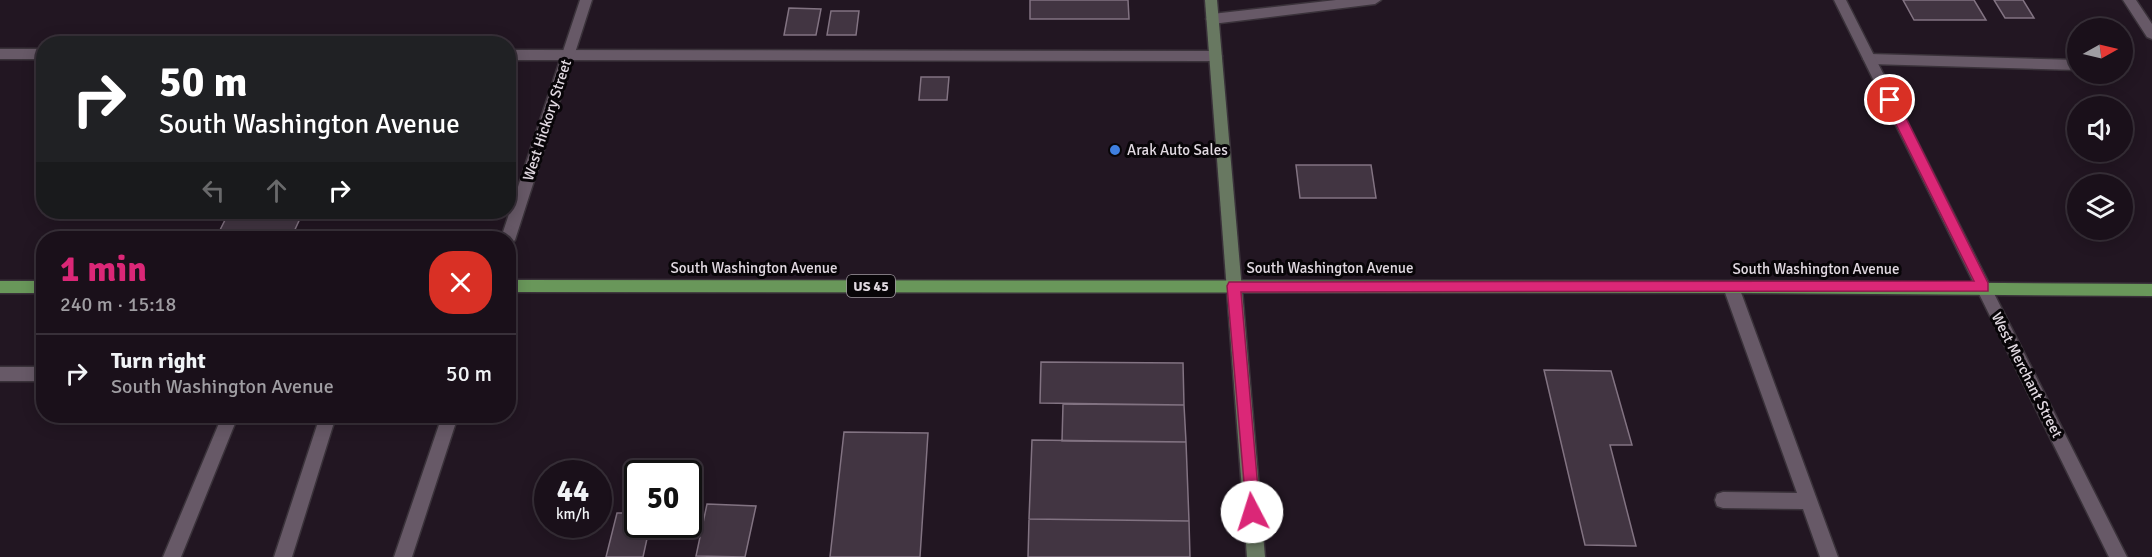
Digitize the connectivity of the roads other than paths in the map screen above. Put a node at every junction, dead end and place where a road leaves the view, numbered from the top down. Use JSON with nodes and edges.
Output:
{"nodes":[{"id":1,"x":586,"y":0,"type":"edge"},
{"id":2,"x":1211,"y":0,"type":"edge"},
{"id":3,"x":1375,"y":0,"type":"edge"},
{"id":4,"x":1840,"y":0,"type":"edge"},
{"id":5,"x":2129,"y":0,"type":"edge"},
{"id":6,"x":1212,"y":19,"type":"junction"},
{"id":7,"x":2152,"y":34,"type":"edge"},
{"id":8,"x":0,"y":54,"type":"edge"},
{"id":9,"x":36,"y":54,"type":"edge"},
{"id":10,"x":516,"y":55,"type":"edge"},
{"id":11,"x":568,"y":55,"type":"junction"},
{"id":12,"x":1215,"y":56,"type":"junction"},
{"id":13,"x":1870,"y":59,"type":"junction"},
{"id":14,"x":2067,"y":65,"type":"edge"},
{"id":15,"x":516,"y":215,"type":"edge"},
{"id":16,"x":516,"y":286,"type":"edge"},
{"id":17,"x":1234,"y":286,"type":"junction"},
{"id":18,"x":1731,"y":286,"type":"junction"},
{"id":19,"x":0,"y":287,"type":"edge"},
{"id":20,"x":36,"y":287,"type":"edge"},
{"id":21,"x":1983,"y":287,"type":"junction"},
{"id":22,"x":2152,"y":290,"type":"edge"},
{"id":23,"x":0,"y":374,"type":"edge"},
{"id":24,"x":36,"y":374,"type":"edge"},
{"id":25,"x":227,"y":423,"type":"edge"},
{"id":26,"x":326,"y":423,"type":"edge"},
{"id":27,"x":448,"y":423,"type":"edge"},
{"id":28,"x":1723,"y":500,"type":"dead end"},
{"id":29,"x":1809,"y":501,"type":"junction"},
{"id":30,"x":172,"y":557,"type":"edge"},
{"id":31,"x":283,"y":557,"type":"edge"},
{"id":32,"x":403,"y":557,"type":"edge"},
{"id":33,"x":1256,"y":557,"type":"edge"},
{"id":34,"x":1829,"y":557,"type":"edge"},
{"id":35,"x":2118,"y":557,"type":"edge"}],
"edges":[{"from":1,"to":11,"type":"street","name":"West Hickory Street"},
{"from":2,"to":6,"type":"main road"},
{"from":3,"to":6,"type":"street"},
{"from":4,"to":13,"type":"street","name":"West Merchant Street"},
{"from":5,"to":7,"type":"street"},
{"from":6,"to":12,"type":"main road"},
{"from":8,"to":9,"type":"street"},
{"from":10,"to":11,"type":"street"},
{"from":11,"to":12,"type":"street"},
{"from":11,"to":15,"type":"street","name":"West Hickory Street"},
{"from":12,"to":17,"type":"main road"},
{"from":13,"to":14,"type":"street"},
{"from":13,"to":21,"type":"street","name":"West Merchant Street"},
{"from":16,"to":17,"type":"main road","name":"South Washington Avenue","number":"US 45"},
{"from":17,"to":18,"type":"main road","name":"South Washington Avenue","number":"US 45"},
{"from":17,"to":33,"type":"main road"},
{"from":18,"to":21,"type":"main road","name":"South Washington Avenue","number":"US 45"},
{"from":18,"to":29,"type":"street"},
{"from":19,"to":20,"type":"main road"},
{"from":21,"to":22,"type":"main road","name":"South Washington Avenue","number":"US 45"},
{"from":21,"to":35,"type":"street","name":"West Merchant Street"},
{"from":23,"to":24,"type":"street"},
{"from":25,"to":30,"type":"street"},
{"from":26,"to":31,"type":"street"},
{"from":27,"to":32,"type":"street"},
{"from":28,"to":29,"type":"street"},
{"from":29,"to":34,"type":"street"}]}
